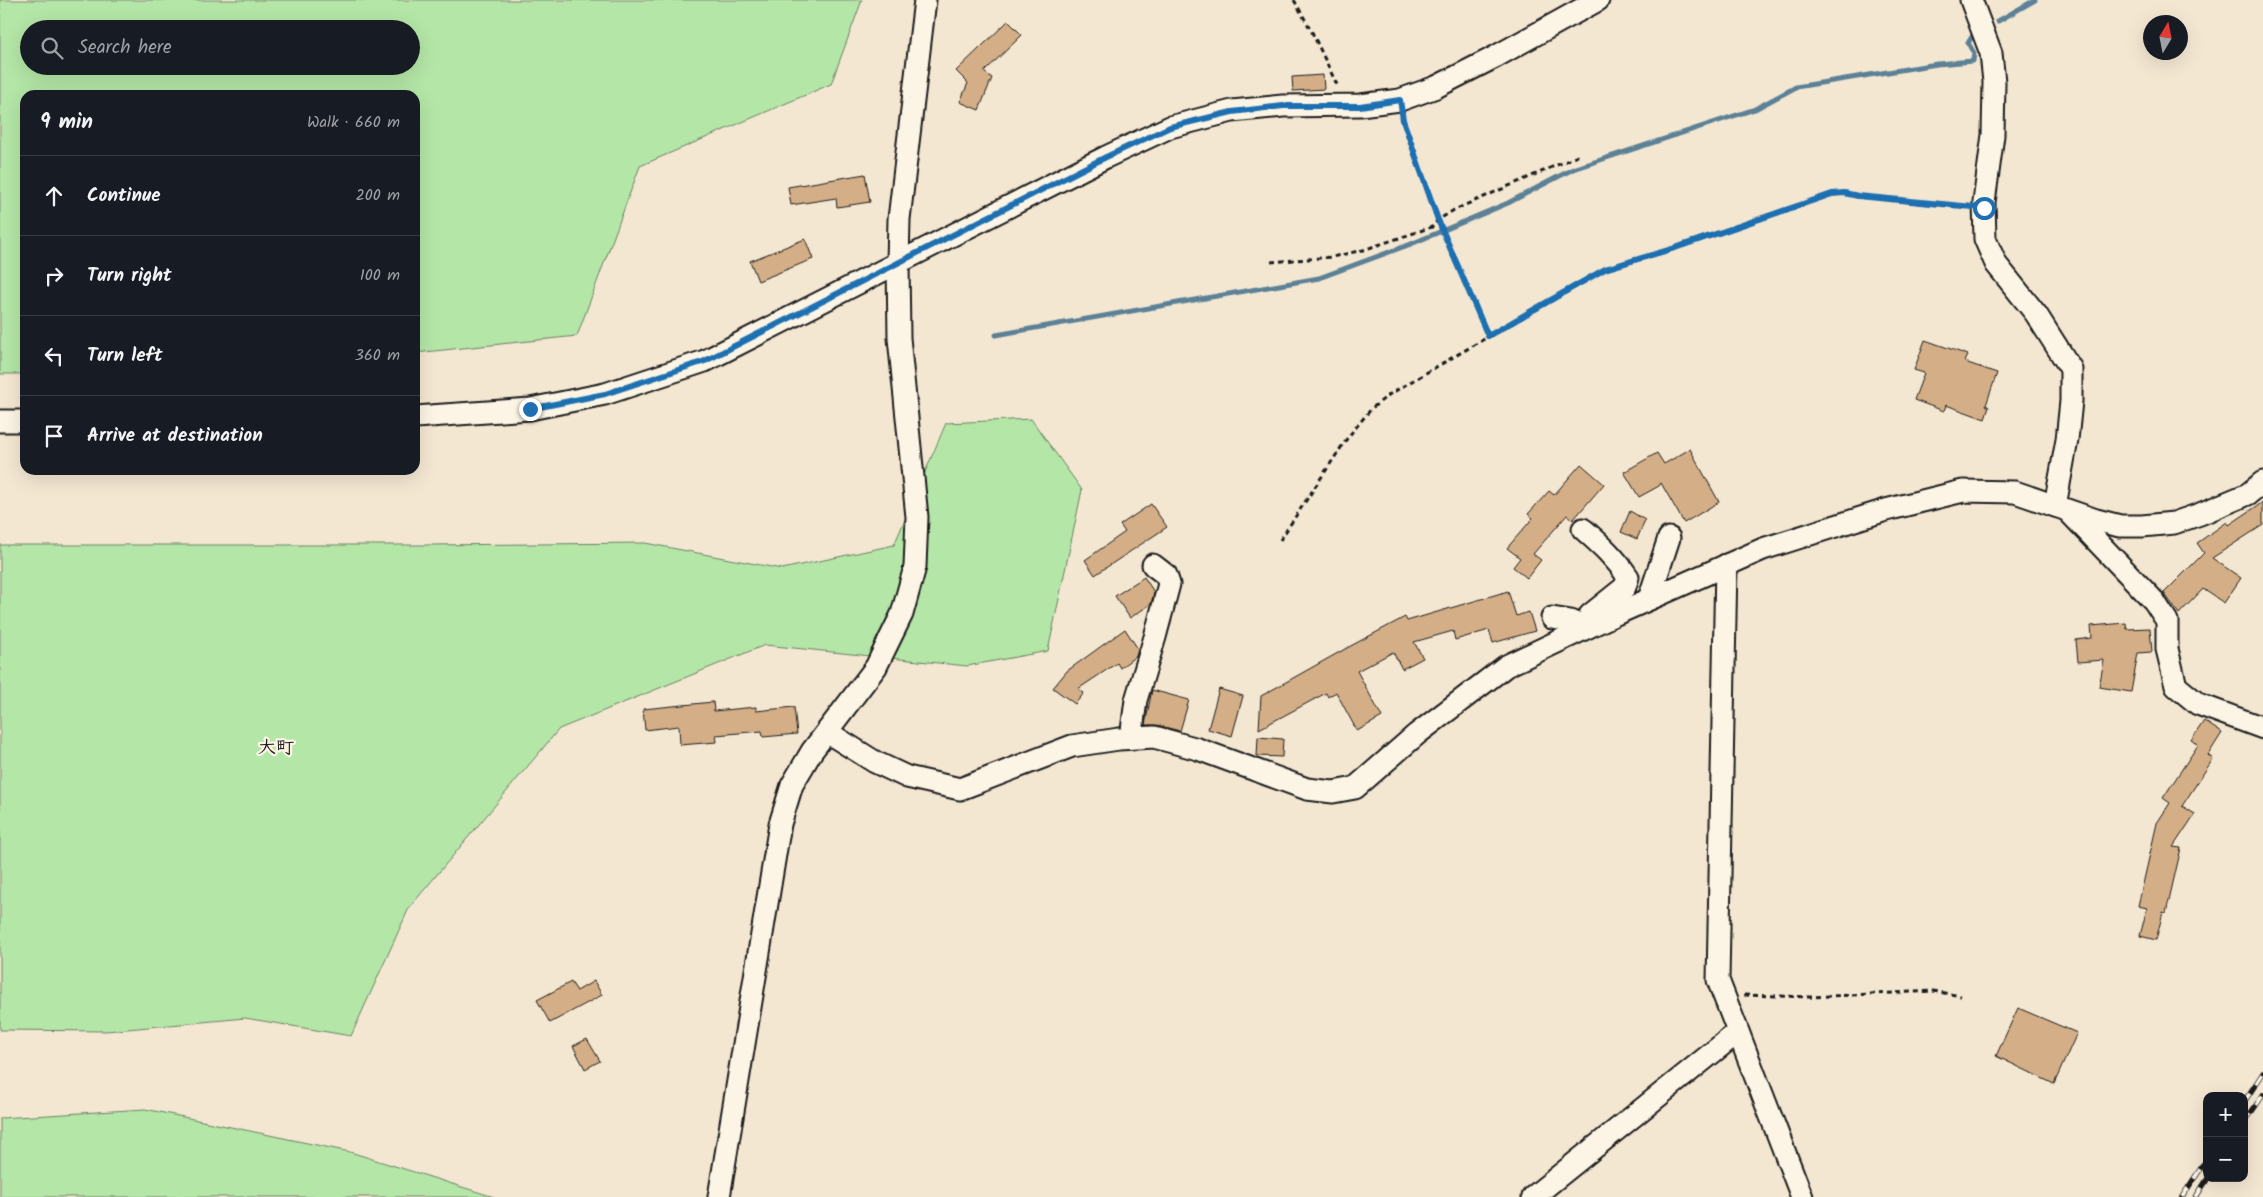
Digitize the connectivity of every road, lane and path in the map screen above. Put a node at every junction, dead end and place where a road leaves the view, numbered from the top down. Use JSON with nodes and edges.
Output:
{"nodes":[{"id":1,"x":925,"y":0,"type":"edge"},
{"id":2,"x":1294,"y":0,"type":"edge"},
{"id":3,"x":1598,"y":0,"type":"edge"},
{"id":4,"x":1970,"y":0,"type":"edge"},
{"id":5,"x":1400,"y":100,"type":"junction"},
{"id":6,"x":1347,"y":106,"type":"junction"},
{"id":7,"x":1580,"y":155,"type":"dead end"},
{"id":8,"x":1984,"y":208,"type":"junction"},
{"id":9,"x":1438,"y":220,"type":"junction"},
{"id":10,"x":898,"y":262,"type":"junction"},
{"id":11,"x":1271,"y":262,"type":"dead end"},
{"id":12,"x":1488,"y":336,"type":"junction"},
{"id":13,"x":420,"y":417,"type":"edge"},
{"id":14,"x":0,"y":421,"type":"edge"},
{"id":15,"x":20,"y":421,"type":"edge"},
{"id":16,"x":2263,"y":482,"type":"edge"},
{"id":17,"x":2061,"y":508,"type":"junction"},
{"id":18,"x":1583,"y":529,"type":"dead end"},
{"id":19,"x":1669,"y":538,"type":"dead end"},
{"id":20,"x":1280,"y":540,"type":"dead end"},
{"id":21,"x":1153,"y":564,"type":"dead end"},
{"id":22,"x":1726,"y":565,"type":"junction"},
{"id":23,"x":1649,"y":599,"type":"junction"},
{"id":24,"x":1552,"y":618,"type":"dead end"},
{"id":25,"x":1586,"y":628,"type":"junction"},
{"id":26,"x":2263,"y":728,"type":"edge"},
{"id":27,"x":827,"y":732,"type":"junction"},
{"id":28,"x":1131,"y":738,"type":"junction"},
{"id":29,"x":1723,"y":994,"type":"junction"},
{"id":30,"x":1961,"y":996,"type":"dead end"},
{"id":31,"x":1738,"y":1032,"type":"junction"},
{"id":32,"x":719,"y":1197,"type":"edge"},
{"id":33,"x":1533,"y":1197,"type":"edge"},
{"id":34,"x":1802,"y":1197,"type":"edge"}],
"edges":[{"from":1,"to":10,"type":"street"},
{"from":2,"to":6,"type":"path"},
{"from":3,"to":5,"type":"street"},
{"from":4,"to":8,"type":"street"},
{"from":5,"to":6,"type":"street"},
{"from":5,"to":9,"type":"path"},
{"from":6,"to":10,"type":"street"},
{"from":7,"to":9,"type":"path"},
{"from":8,"to":12,"type":"path"},
{"from":8,"to":17,"type":"street"},
{"from":9,"to":11,"type":"path"},
{"from":9,"to":12,"type":"path"},
{"from":10,"to":13,"type":"street"},
{"from":10,"to":27,"type":"street"},
{"from":12,"to":20,"type":"path"},
{"from":14,"to":15,"type":"street"},
{"from":16,"to":17,"type":"street"},
{"from":17,"to":22,"type":"street"},
{"from":17,"to":26,"type":"street"},
{"from":18,"to":25,"type":"street"},
{"from":19,"to":23,"type":"street"},
{"from":21,"to":28,"type":"street"},
{"from":22,"to":23,"type":"street"},
{"from":22,"to":29,"type":"street"},
{"from":23,"to":25,"type":"street"},
{"from":24,"to":25,"type":"street"},
{"from":25,"to":28,"type":"street"},
{"from":27,"to":28,"type":"street"},
{"from":27,"to":32,"type":"street"},
{"from":29,"to":30,"type":"path"},
{"from":29,"to":31,"type":"street"},
{"from":31,"to":33,"type":"street"},
{"from":31,"to":34,"type":"street"}]}
